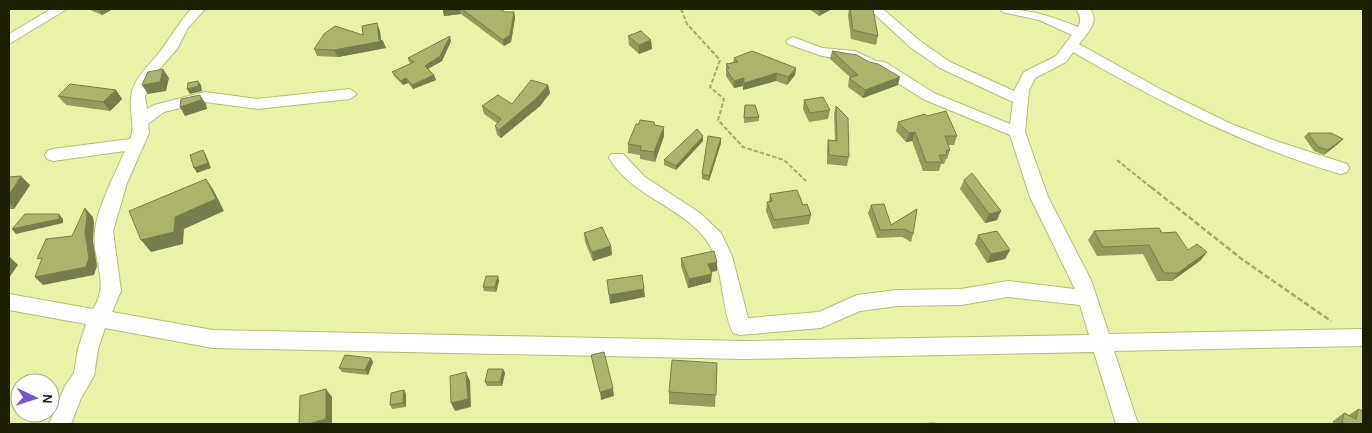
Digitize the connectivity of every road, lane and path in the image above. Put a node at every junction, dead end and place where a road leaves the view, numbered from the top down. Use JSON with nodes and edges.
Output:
{"nodes":[{"id":1,"x":60,"y":9,"type":"edge"},
{"id":2,"x":198,"y":9,"type":"edge"},
{"id":3,"x":681,"y":9,"type":"edge"},
{"id":4,"x":875,"y":9,"type":"edge"},
{"id":5,"x":1007,"y":9,"type":"edge"},
{"id":6,"x":1083,"y":9,"type":"edge"},
{"id":7,"x":1075,"y":39,"type":"junction"},
{"id":8,"x":9,"y":40,"type":"edge"},
{"id":9,"x":792,"y":41,"type":"dead end"},
{"id":10,"x":350,"y":94,"type":"dead end"},
{"id":11,"x":1021,"y":100,"type":"junction"},
{"id":12,"x":141,"y":121,"type":"junction"},
{"id":13,"x":1017,"y":132,"type":"junction"},
{"id":14,"x":136,"y":144,"type":"junction"},
{"id":15,"x":53,"y":154,"type":"dead end"},
{"id":16,"x":617,"y":158,"type":"dead end"},
{"id":17,"x":1118,"y":160,"type":"dead end"},
{"id":18,"x":1341,"y":168,"type":"dead end"},
{"id":19,"x":806,"y":181,"type":"dead end"},
{"id":20,"x":1088,"y":298,"type":"junction"},
{"id":21,"x":9,"y":302,"type":"edge"},
{"id":22,"x":98,"y":317,"type":"junction"},
{"id":23,"x":1332,"y":322,"type":"dead end"},
{"id":24,"x":1363,"y":338,"type":"edge"},
{"id":25,"x":1102,"y":343,"type":"junction"},
{"id":26,"x":60,"y":424,"type":"edge"},
{"id":27,"x":1127,"y":424,"type":"edge"}],
"edges":[{"from":1,"to":8,"type":"street"},
{"from":2,"to":12,"type":"street"},
{"from":3,"to":19,"type":"path"},
{"from":4,"to":11,"type":"street"},
{"from":5,"to":7,"type":"street"},
{"from":6,"to":7,"type":"street"},
{"from":7,"to":11,"type":"street"},
{"from":7,"to":18,"type":"street"},
{"from":9,"to":13,"type":"street"},
{"from":10,"to":12,"type":"street"},
{"from":11,"to":13,"type":"street"},
{"from":12,"to":14,"type":"street"},
{"from":13,"to":20,"type":"street"},
{"from":14,"to":15,"type":"street"},
{"from":14,"to":22,"type":"street"},
{"from":16,"to":20,"type":"street"},
{"from":17,"to":23,"type":"path"},
{"from":20,"to":25,"type":"street"},
{"from":21,"to":22,"type":"street"},
{"from":22,"to":25,"type":"street"},
{"from":22,"to":26,"type":"street"},
{"from":24,"to":25,"type":"street"},
{"from":25,"to":27,"type":"street"}]}
